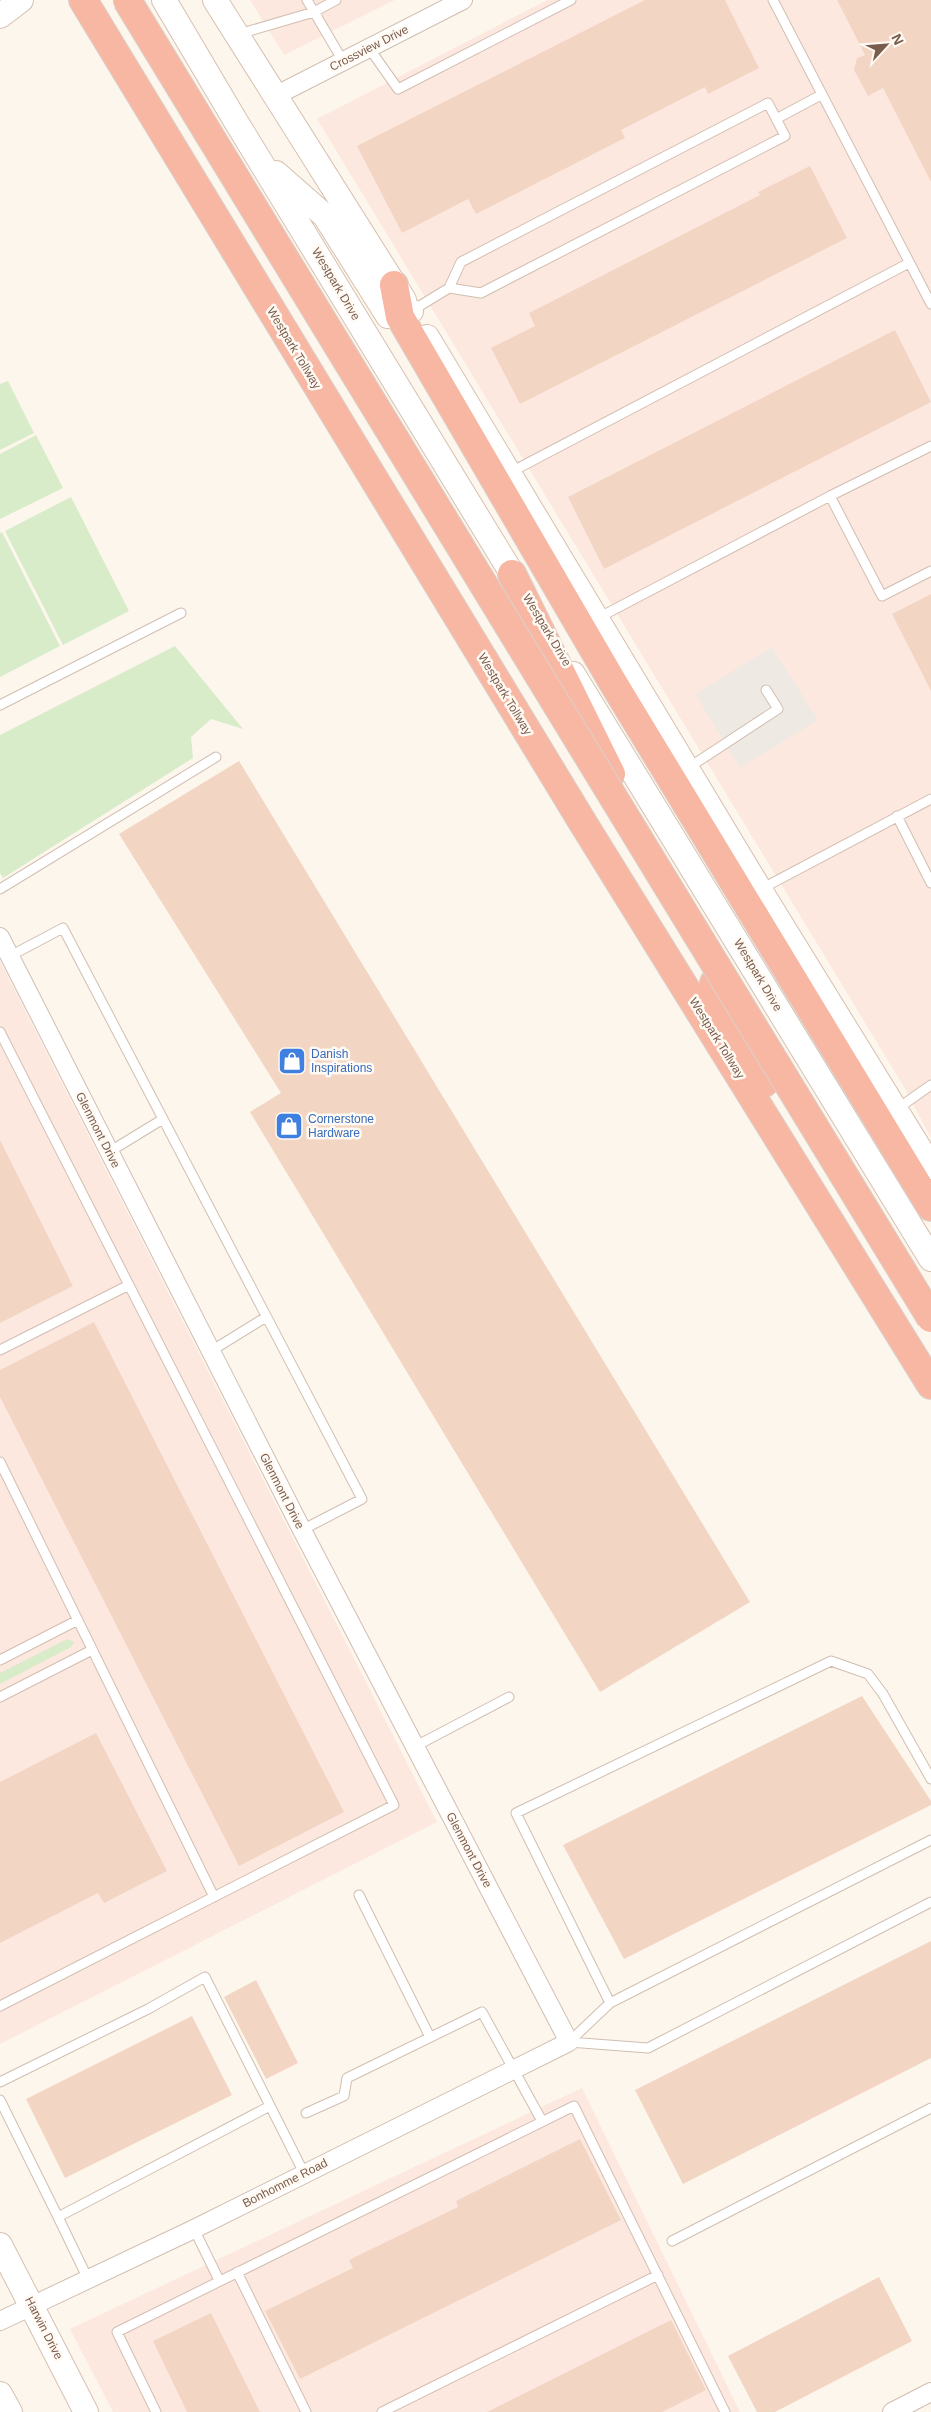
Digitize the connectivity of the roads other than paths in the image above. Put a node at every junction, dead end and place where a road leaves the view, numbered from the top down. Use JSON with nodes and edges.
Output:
{"nodes":[{"id":1,"x":21,"y":0,"type":"edge"},
{"id":2,"x":83,"y":0,"type":"edge"},
{"id":3,"x":127,"y":0,"type":"edge"},
{"id":4,"x":164,"y":0,"type":"edge"},
{"id":5,"x":215,"y":0,"type":"edge"},
{"id":6,"x":308,"y":0,"type":"edge"},
{"id":7,"x":336,"y":0,"type":"edge"},
{"id":8,"x":463,"y":0,"type":"edge"},
{"id":9,"x":571,"y":0,"type":"edge"},
{"id":10,"x":773,"y":0,"type":"edge"},
{"id":11,"x":314,"y":12,"type":"junction"},
{"id":12,"x":0,"y":16,"type":"edge"},
{"id":13,"x":237,"y":35,"type":"junction"},
{"id":14,"x":369,"y":48,"type":"junction"},
{"id":15,"x":343,"y":61,"type":"junction"},
{"id":16,"x":821,"y":95,"type":"junction"},
{"id":17,"x":275,"y":96,"type":"junction"},
{"id":18,"x":776,"y":119,"type":"junction"},
{"id":19,"x":258,"y":156,"type":"junction"},
{"id":20,"x":909,"y":263,"type":"junction"},
{"id":21,"x":394,"y":285,"type":"joint"},
{"id":22,"x":449,"y":288,"type":"junction"},
{"id":23,"x":931,"y":304,"type":"edge"},
{"id":24,"x":406,"y":314,"type":"junction"},
{"id":25,"x":931,"y":446,"type":"edge"},
{"id":26,"x":509,"y":474,"type":"junction"},
{"id":27,"x":830,"y":496,"type":"junction"},
{"id":28,"x":931,"y":571,"type":"edge"},
{"id":29,"x":512,"y":574,"type":"junction"},
{"id":30,"x":181,"y":613,"type":"dead end"},
{"id":31,"x":597,"y":619,"type":"junction"},
{"id":32,"x":766,"y":690,"type":"dead end"},
{"id":33,"x":0,"y":705,"type":"edge"},
{"id":34,"x":216,"y":757,"type":"dead end"},
{"id":35,"x":687,"y":769,"type":"junction"},
{"id":36,"x":931,"y":800,"type":"edge"},
{"id":37,"x":897,"y":816,"type":"junction"},
{"id":38,"x":931,"y":883,"type":"edge"},
{"id":39,"x":0,"y":889,"type":"edge"},
{"id":40,"x":760,"y":890,"type":"junction"},
{"id":41,"x":0,"y":937,"type":"edge"},
{"id":42,"x":10,"y":956,"type":"junction"},
{"id":43,"x":0,"y":1032,"type":"edge"},
{"id":44,"x":931,"y":1085,"type":"edge"},
{"id":45,"x":896,"y":1110,"type":"junction"},
{"id":46,"x":162,"y":1119,"type":"junction"},
{"id":47,"x":109,"y":1152,"type":"junction"},
{"id":48,"x":931,"y":1167,"type":"edge"},
{"id":49,"x":931,"y":1208,"type":"edge"},
{"id":50,"x":830,"y":1218,"type":"junction"},
{"id":51,"x":931,"y":1259,"type":"edge"},
{"id":52,"x":129,"y":1285,"type":"junction"},
{"id":53,"x":266,"y":1317,"type":"junction"},
{"id":54,"x":931,"y":1318,"type":"edge"},
{"id":55,"x":0,"y":1350,"type":"edge"},
{"id":56,"x":211,"y":1351,"type":"junction"},
{"id":57,"x":931,"y":1385,"type":"edge"},
{"id":58,"x":0,"y":1462,"type":"edge"},
{"id":59,"x":302,"y":1530,"type":"junction"},
{"id":60,"x":78,"y":1620,"type":"junction"},
{"id":61,"x":92,"y":1650,"type":"junction"},
{"id":62,"x":0,"y":1660,"type":"edge"},
{"id":63,"x":508,"y":1697,"type":"dead end"},
{"id":64,"x":0,"y":1698,"type":"edge"},
{"id":65,"x":414,"y":1747,"type":"junction"},
{"id":66,"x":931,"y":1779,"type":"edge"},
{"id":67,"x":931,"y":1840,"type":"edge"},
{"id":68,"x":360,"y":1895,"type":"dead end"},
{"id":69,"x":214,"y":1897,"type":"junction"},
{"id":70,"x":931,"y":1902,"type":"edge"},
{"id":71,"x":610,"y":2003,"type":"junction"},
{"id":72,"x":0,"y":2006,"type":"edge"},
{"id":73,"x":430,"y":2037,"type":"junction"},
{"id":74,"x":569,"y":2042,"type":"junction"},
{"id":75,"x":513,"y":2071,"type":"junction"},
{"id":76,"x":0,"y":2082,"type":"edge"},
{"id":77,"x":0,"y":2100,"type":"edge"},
{"id":78,"x":270,"y":2106,"type":"junction"},
{"id":79,"x":931,"y":2108,"type":"edge"},
{"id":80,"x":306,"y":2113,"type":"dead end"},
{"id":81,"x":542,"y":2121,"type":"junction"},
{"id":82,"x":304,"y":2173,"type":"junction"},
{"id":83,"x":58,"y":2217,"type":"junction"},
{"id":84,"x":194,"y":2229,"type":"junction"},
{"id":85,"x":672,"y":2241,"type":"dead end"},
{"id":86,"x":0,"y":2245,"type":"edge"},
{"id":87,"x":237,"y":2272,"type":"junction"},
{"id":88,"x":658,"y":2275,"type":"junction"},
{"id":89,"x":88,"y":2279,"type":"junction"},
{"id":90,"x":219,"y":2280,"type":"junction"},
{"id":91,"x":32,"y":2304,"type":"junction"},
{"id":92,"x":0,"y":2321,"type":"edge"},
{"id":93,"x":931,"y":2392,"type":"edge"},
{"id":94,"x":0,"y":2394,"type":"edge"},
{"id":95,"x":10,"y":2412,"type":"edge"},
{"id":96,"x":86,"y":2412,"type":"edge"},
{"id":97,"x":156,"y":2412,"type":"edge"},
{"id":98,"x":306,"y":2412,"type":"edge"},
{"id":99,"x":382,"y":2412,"type":"edge"},
{"id":100,"x":725,"y":2412,"type":"edge"},
{"id":101,"x":892,"y":2412,"type":"edge"}],
"edges":[{"from":1,"to":12,"type":"main road"},
{"from":2,"to":50,"type":"highway","name":"Westpark Tollway"},
{"from":3,"to":54,"type":"highway","bridge":true},
{"from":4,"to":19,"type":"main road","name":"Westpark Drive"},
{"from":5,"to":13,"type":"main road"},
{"from":6,"to":11,"type":"lane"},
{"from":7,"to":11,"type":"lane"},
{"from":8,"to":14,"type":"street","name":"Crossview Drive"},
{"from":9,"to":14,"type":"lane"},
{"from":10,"to":16,"type":"lane"},
{"from":11,"to":13,"type":"lane"},
{"from":11,"to":15,"type":"lane"},
{"from":13,"to":17,"type":"main road"},
{"from":14,"to":15,"type":"street","name":"Crossview Drive"},
{"from":15,"to":17,"type":"street","name":"Crossview Drive"},
{"from":16,"to":18,"type":"lane"},
{"from":16,"to":20,"type":"lane"},
{"from":17,"to":21,"type":"main road"},
{"from":18,"to":22,"type":"lane"},
{"from":18,"to":22,"type":"lane"},
{"from":19,"to":24,"type":"main road"},
{"from":19,"to":29,"type":"main road","name":"Westpark Drive"},
{"from":20,"to":23,"type":"lane"},
{"from":20,"to":26,"type":"lane"},
{"from":21,"to":24,"type":"highway"},
{"from":22,"to":24,"type":"lane"},
{"from":24,"to":26,"type":"main road"},
{"from":24,"to":49,"type":"highway"},
{"from":25,"to":27,"type":"lane"},
{"from":26,"to":31,"type":"main road"},
{"from":27,"to":28,"type":"lane"},
{"from":27,"to":31,"type":"lane"},
{"from":29,"to":50,"type":"highway"},
{"from":29,"to":51,"type":"main road","name":"Westpark Drive"},
{"from":30,"to":33,"type":"lane"},
{"from":31,"to":35,"type":"main road"},
{"from":32,"to":35,"type":"lane"},
{"from":34,"to":39,"type":"lane"},
{"from":35,"to":40,"type":"main road"},
{"from":36,"to":37,"type":"lane"},
{"from":37,"to":38,"type":"lane"},
{"from":37,"to":40,"type":"lane"},
{"from":40,"to":45,"type":"main road"},
{"from":41,"to":42,"type":"street","name":"Glenmont Drive"},
{"from":42,"to":46,"type":"lane"},
{"from":42,"to":47,"type":"street","name":"Glenmont Drive"},
{"from":43,"to":52,"type":"lane"},
{"from":44,"to":45,"type":"lane"},
{"from":45,"to":48,"type":"main road"},
{"from":46,"to":47,"type":"lane"},
{"from":46,"to":53,"type":"lane"},
{"from":47,"to":56,"type":"street","name":"Glenmont Drive"},
{"from":50,"to":57,"type":"highway","name":"Westpark Tollway"},
{"from":52,"to":55,"type":"lane"},
{"from":52,"to":69,"type":"lane"},
{"from":53,"to":56,"type":"lane"},
{"from":53,"to":59,"type":"lane"},
{"from":56,"to":59,"type":"street","name":"Glenmont Drive"},
{"from":58,"to":60,"type":"lane"},
{"from":59,"to":65,"type":"street","name":"Glenmont Drive"},
{"from":60,"to":61,"type":"lane"},
{"from":60,"to":62,"type":"lane"},
{"from":61,"to":64,"type":"lane"},
{"from":61,"to":69,"type":"lane"},
{"from":63,"to":65,"type":"lane"},
{"from":65,"to":74,"type":"street","name":"Glenmont Drive"},
{"from":66,"to":71,"type":"lane"},
{"from":67,"to":71,"type":"lane"},
{"from":68,"to":73,"type":"lane"},
{"from":69,"to":72,"type":"lane"},
{"from":70,"to":74,"type":"lane"},
{"from":71,"to":74,"type":"lane"},
{"from":73,"to":75,"type":"lane"},
{"from":73,"to":80,"type":"lane"},
{"from":74,"to":75,"type":"street","name":"Bonhomme Road"},
{"from":75,"to":81,"type":"lane"},
{"from":75,"to":82,"type":"street","name":"Bonhomme Road"},
{"from":76,"to":78,"type":"lane"},
{"from":77,"to":83,"type":"lane"},
{"from":78,"to":82,"type":"lane"},
{"from":78,"to":83,"type":"lane"},
{"from":79,"to":85,"type":"lane"},
{"from":81,"to":87,"type":"lane"},
{"from":81,"to":88,"type":"lane"},
{"from":82,"to":84,"type":"street","name":"Bonhomme Road"},
{"from":83,"to":89,"type":"lane"},
{"from":84,"to":89,"type":"street","name":"Bonhomme Road"},
{"from":84,"to":90,"type":"lane"},
{"from":86,"to":91,"type":"main road","name":"Harwin Drive"},
{"from":87,"to":90,"type":"lane"},
{"from":87,"to":98,"type":"lane"},
{"from":88,"to":99,"type":"lane"},
{"from":88,"to":100,"type":"lane"},
{"from":89,"to":91,"type":"street","name":"Bonhomme Road"},
{"from":90,"to":97,"type":"lane"},
{"from":91,"to":92,"type":"street","name":"Bonhomme Road"},
{"from":91,"to":96,"type":"main road","name":"Harwin Drive"},
{"from":93,"to":101,"type":"street"},
{"from":94,"to":95,"type":"main road"}]}
